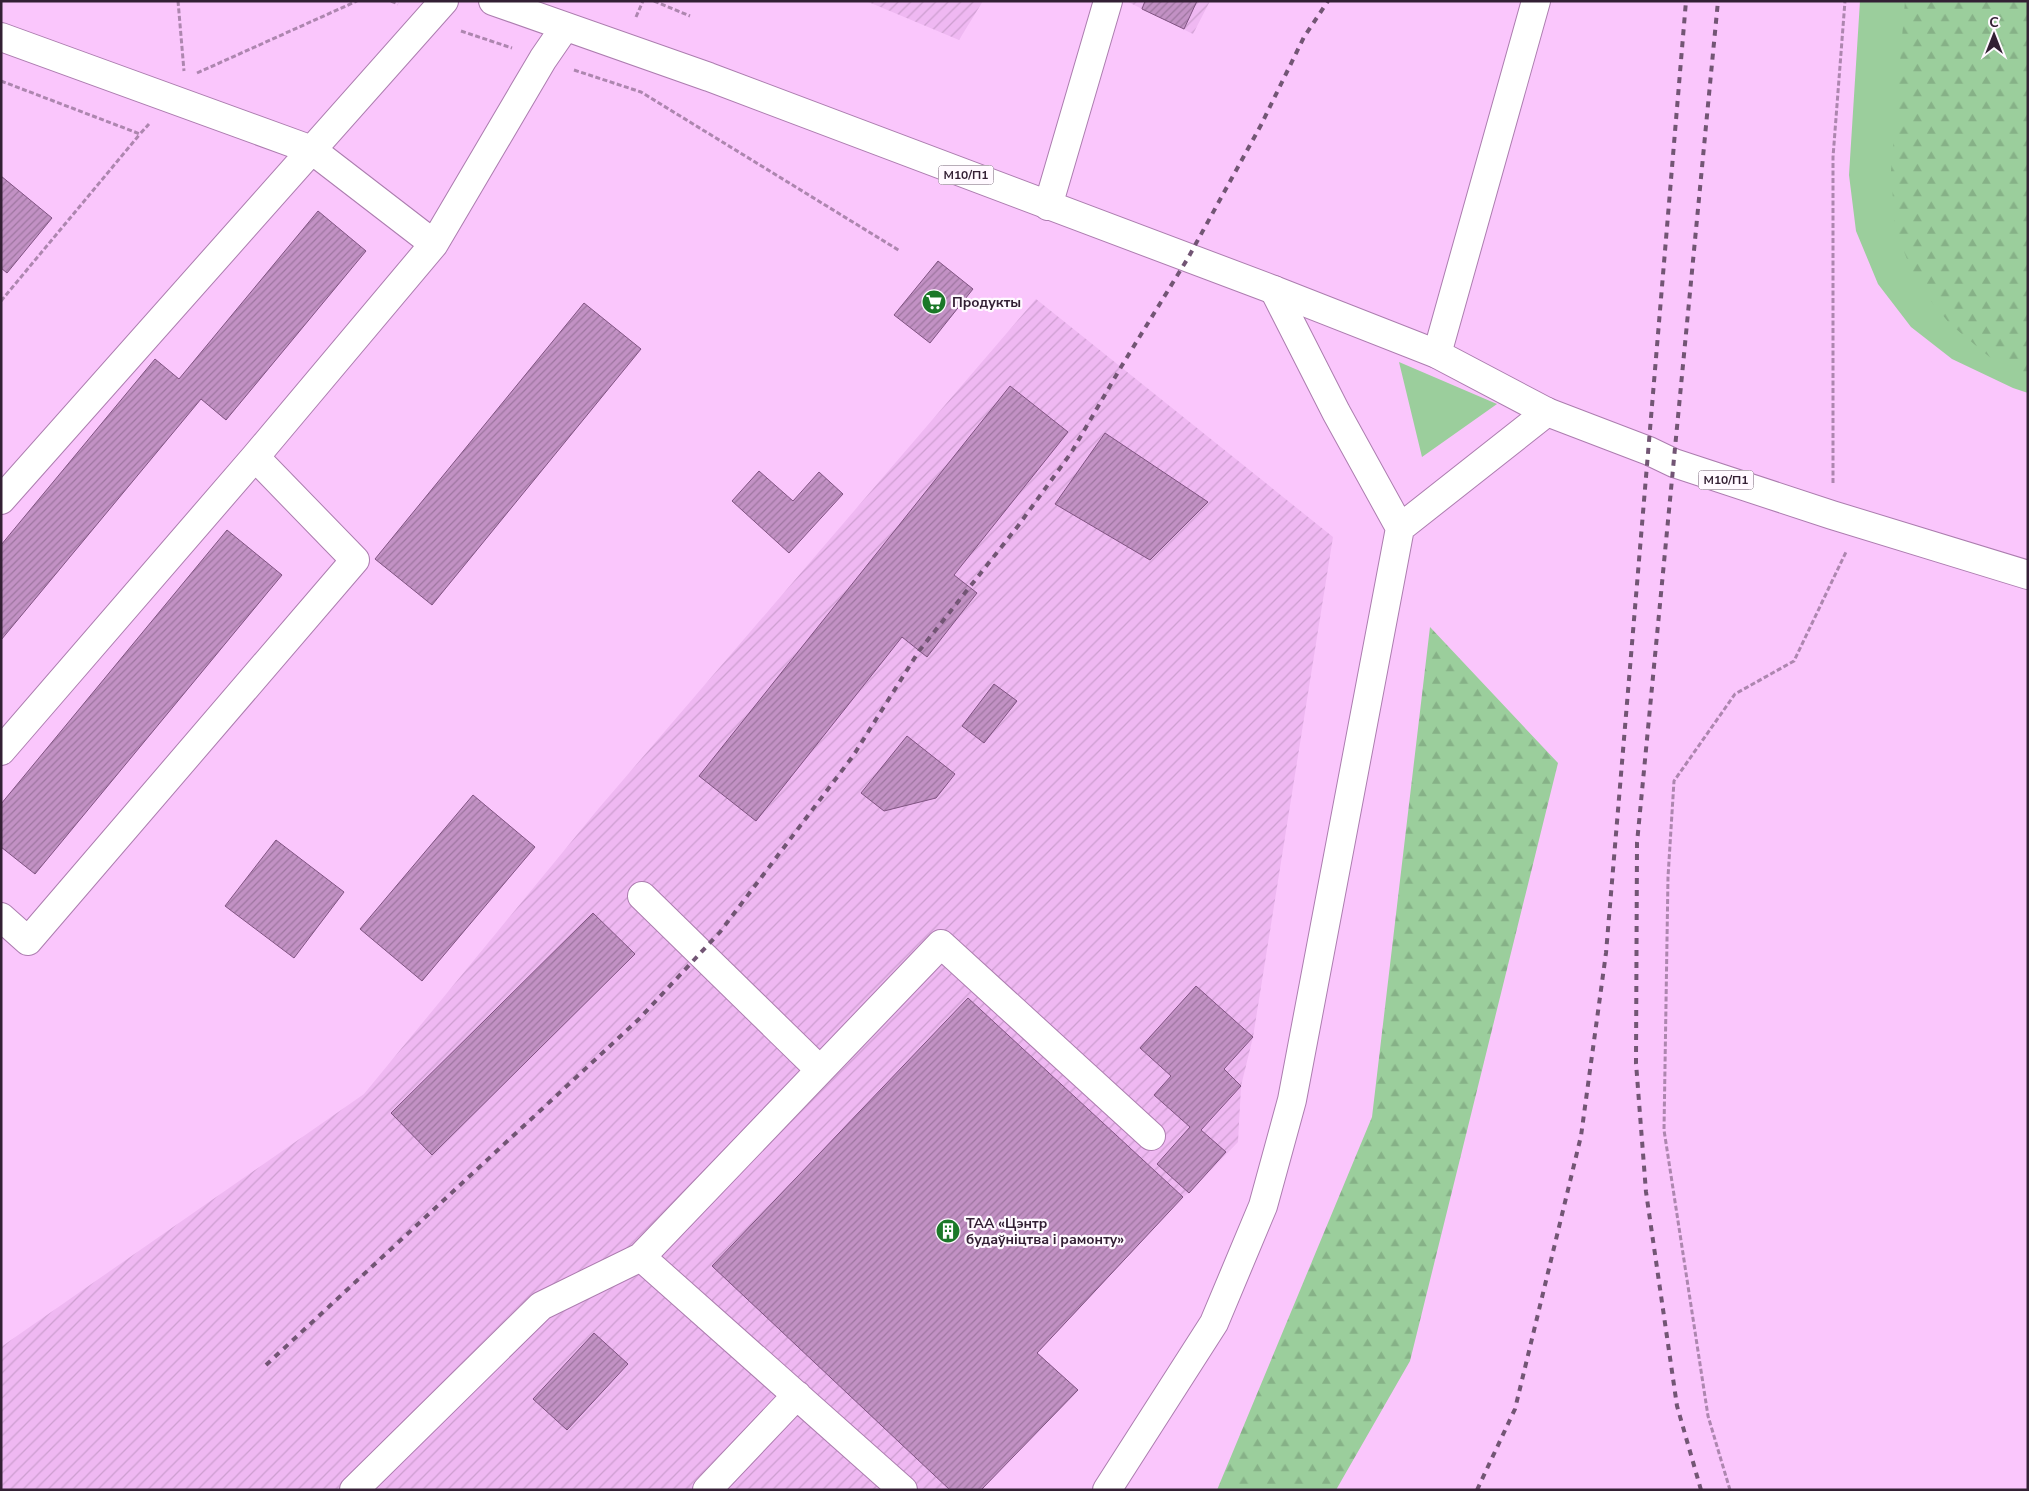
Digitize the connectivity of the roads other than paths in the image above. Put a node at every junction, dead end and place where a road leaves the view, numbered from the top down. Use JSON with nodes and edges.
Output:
{"nodes":[{"id":1,"x":493,"y":1,"type":"edge"},
{"id":2,"x":1108,"y":1,"type":"edge"},
{"id":3,"x":1536,"y":1,"type":"edge"},
{"id":4,"x":436,"y":10,"type":"edge"},
{"id":5,"x":565,"y":27,"type":"junction"},
{"id":6,"x":1,"y":36,"type":"edge"},
{"id":7,"x":312,"y":150,"type":"junction"},
{"id":8,"x":1048,"y":206,"type":"junction"},
{"id":9,"x":434,"y":244,"type":"junction"},
{"id":10,"x":1274,"y":290,"type":"junction"},
{"id":11,"x":1437,"y":354,"type":"junction"},
{"id":12,"x":1548,"y":412,"type":"junction"},
{"id":13,"x":256,"y":457,"type":"junction"},
{"id":14,"x":1,"y":500,"type":"edge"},
{"id":15,"x":1400,"y":528,"type":"junction"},
{"id":16,"x":2028,"y":575,"type":"edge"},
{"id":17,"x":1,"y":751,"type":"edge"},
{"id":18,"x":642,"y":896,"type":"dead end"},
{"id":19,"x":1,"y":918,"type":"edge"},
{"id":20,"x":820,"y":1070,"type":"junction"},
{"id":21,"x":1151,"y":1136,"type":"dead end"},
{"id":22,"x":641,"y":1257,"type":"junction"},
{"id":23,"x":797,"y":1395,"type":"junction"},
{"id":24,"x":354,"y":1490,"type":"edge"},
{"id":25,"x":708,"y":1490,"type":"edge"},
{"id":26,"x":903,"y":1490,"type":"edge"},
{"id":27,"x":1107,"y":1490,"type":"edge"}],
"edges":[{"from":1,"to":5,"type":"street","number":"М10/П1"},
{"from":2,"to":8,"type":"street"},
{"from":3,"to":11,"type":"street"},
{"from":4,"to":7,"type":"street"},
{"from":5,"to":8,"type":"street","number":"М10/П1"},
{"from":5,"to":9,"type":"street"},
{"from":6,"to":7,"type":"street"},
{"from":7,"to":9,"type":"street"},
{"from":7,"to":14,"type":"street"},
{"from":8,"to":10,"type":"street","number":"М10/П1"},
{"from":9,"to":13,"type":"street"},
{"from":10,"to":11,"type":"street","number":"М10/П1"},
{"from":10,"to":15,"type":"street"},
{"from":11,"to":12,"type":"street","number":"М10/П1"},
{"from":12,"to":15,"type":"street"},
{"from":12,"to":16,"type":"street","number":"М10/П1"},
{"from":13,"to":17,"type":"street"},
{"from":13,"to":19,"type":"street"},
{"from":15,"to":27,"type":"street"},
{"from":18,"to":20,"type":"street"},
{"from":20,"to":21,"type":"street"},
{"from":20,"to":22,"type":"street"},
{"from":22,"to":23,"type":"street"},
{"from":22,"to":24,"type":"street"},
{"from":23,"to":25,"type":"street"},
{"from":23,"to":26,"type":"street"}]}
